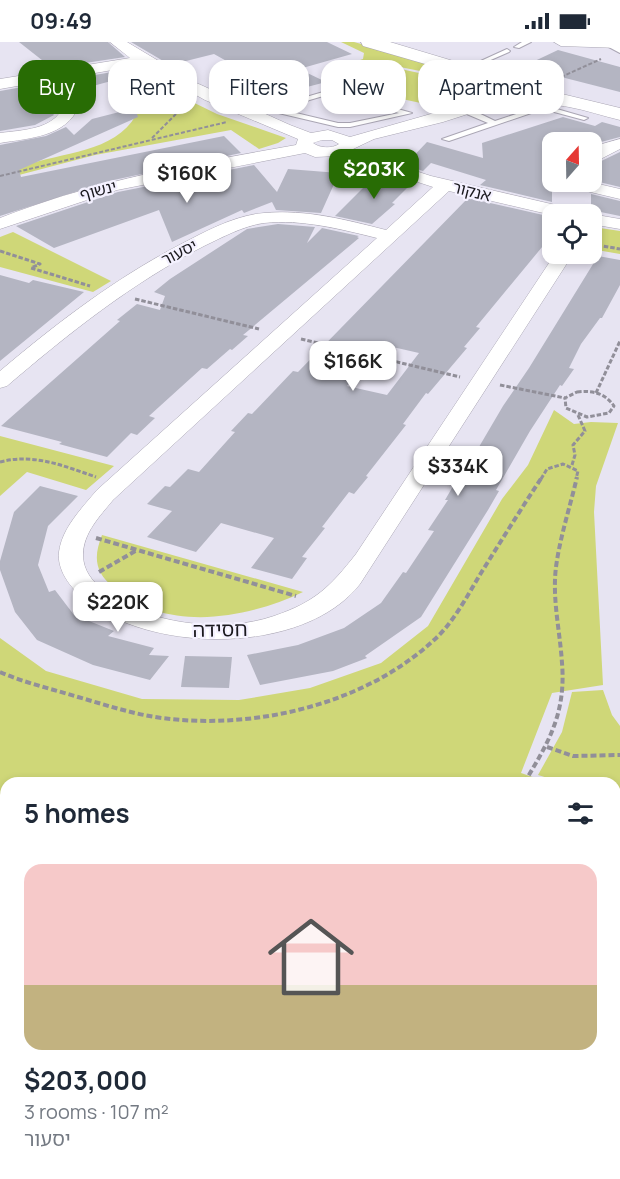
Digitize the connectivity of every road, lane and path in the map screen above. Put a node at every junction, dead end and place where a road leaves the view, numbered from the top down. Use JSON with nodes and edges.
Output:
{"nodes":[{"id":1,"x":117,"y":42,"type":"edge"},
{"id":2,"x":370,"y":42,"type":"edge"},
{"id":3,"x":399,"y":42,"type":"edge"},
{"id":4,"x":528,"y":42,"type":"edge"},
{"id":5,"x":561,"y":42,"type":"edge"},
{"id":6,"x":517,"y":47,"type":"dead end"},
{"id":7,"x":616,"y":48,"type":"edge"},
{"id":8,"x":507,"y":51,"type":"dead end"},
{"id":9,"x":142,"y":60,"type":"edge"},
{"id":10,"x":432,"y":60,"type":"edge"},
{"id":11,"x":461,"y":60,"type":"edge"},
{"id":12,"x":485,"y":60,"type":"edge"},
{"id":13,"x":564,"y":77,"type":"edge"},
{"id":14,"x":18,"y":81,"type":"edge"},
{"id":15,"x":0,"y":84,"type":"edge"},
{"id":16,"x":199,"y":92,"type":"joint"},
{"id":17,"x":564,"y":93,"type":"edge"},
{"id":18,"x":564,"y":98,"type":"edge"},
{"id":19,"x":620,"y":105,"type":"edge"},
{"id":20,"x":270,"y":109,"type":"joint"},
{"id":21,"x":68,"y":114,"type":"edge"},
{"id":22,"x":256,"y":114,"type":"edge"},
{"id":23,"x":435,"y":114,"type":"edge"},
{"id":24,"x":450,"y":114,"type":"edge"},
{"id":25,"x":474,"y":114,"type":"edge"},
{"id":26,"x":620,"y":114,"type":"edge"},
{"id":27,"x":251,"y":116,"type":"junction"},
{"id":28,"x":584,"y":118,"type":"dead end"},
{"id":29,"x":494,"y":123,"type":"junction"},
{"id":30,"x":0,"y":138,"type":"edge"},
{"id":31,"x":151,"y":139,"type":"junction"},
{"id":32,"x":446,"y":139,"type":"dead end"},
{"id":33,"x":308,"y":143,"type":"junction"},
{"id":34,"x":341,"y":144,"type":"junction"},
{"id":35,"x":620,"y":144,"type":"edge"},
{"id":36,"x":602,"y":151,"type":"edge"},
{"id":37,"x":0,"y":176,"type":"edge"},
{"id":38,"x":447,"y":184,"type":"junction"},
{"id":39,"x":602,"y":190,"type":"edge"},
{"id":40,"x":620,"y":194,"type":"edge"},
{"id":41,"x":542,"y":207,"type":"edge"},
{"id":42,"x":602,"y":221,"type":"edge"},
{"id":43,"x":0,"y":224,"type":"edge"},
{"id":44,"x":620,"y":224,"type":"edge"},
{"id":45,"x":391,"y":236,"type":"junction"},
{"id":46,"x":602,"y":246,"type":"edge"},
{"id":47,"x":620,"y":249,"type":"edge"},
{"id":48,"x":557,"y":264,"type":"edge"},
{"id":49,"x":620,"y":341,"type":"edge"},
{"id":50,"x":0,"y":382,"type":"edge"},
{"id":51,"x":596,"y":393,"type":"junction"},
{"id":52,"x":613,"y":410,"type":"junction"},
{"id":53,"x":620,"y":411,"type":"edge"},
{"id":54,"x":579,"y":415,"type":"junction"},
{"id":55,"x":0,"y":462,"type":"edge"},
{"id":56,"x":572,"y":465,"type":"junction"},
{"id":57,"x":117,"y":484,"type":"junction"},
{"id":58,"x":78,"y":532,"type":"junction"},
{"id":59,"x":138,"y":550,"type":"junction"},
{"id":60,"x":80,"y":583,"type":"junction"},
{"id":61,"x":321,"y":603,"type":"junction"},
{"id":62,"x":0,"y":672,"type":"edge"},
{"id":63,"x":547,"y":747,"type":"junction"},
{"id":64,"x":620,"y":754,"type":"edge"},
{"id":65,"x":528,"y":777,"type":"edge"}],
"edges":[{"from":1,"to":9,"type":"street"},
{"from":2,"to":10,"type":"street"},
{"from":3,"to":11,"type":"street"},
{"from":4,"to":6,"type":"lane"},
{"from":5,"to":7,"type":"street"},
{"from":7,"to":13,"type":"path"},
{"from":8,"to":12,"type":"lane"},
{"from":14,"to":15,"type":"street"},
{"from":16,"to":27,"type":"street"},
{"from":16,"to":31,"type":"path"},
{"from":17,"to":19,"type":"street"},
{"from":18,"to":26,"type":"street"},
{"from":20,"to":20,"type":"lane"},
{"from":21,"to":30,"type":"street"},
{"from":22,"to":27,"type":"lane"},
{"from":23,"to":34,"type":"street"},
{"from":24,"to":34,"type":"street"},
{"from":25,"to":29,"type":"lane"},
{"from":27,"to":31,"type":"path"},
{"from":27,"to":33,"type":"street"},
{"from":28,"to":29,"type":"lane"},
{"from":29,"to":32,"type":"lane"},
{"from":31,"to":37,"type":"path"},
{"from":33,"to":34,"type":"street","name":"ינשוף"},
{"from":33,"to":43,"type":"street","name":"ינשוף"},
{"from":34,"to":38,"type":"street","name":"אנקור"},
{"from":35,"to":36,"type":"street"},
{"from":38,"to":41,"type":"street","name":"אנקור"},
{"from":38,"to":45,"type":"street"},
{"from":39,"to":40,"type":"street"},
{"from":42,"to":44,"type":"street"},
{"from":45,"to":50,"type":"street","name":"יסעור"},
{"from":45,"to":57,"type":"street"},
{"from":46,"to":47,"type":"path"},
{"from":48,"to":61,"type":"street","name":"חסידה"},
{"from":49,"to":51,"type":"path"},
{"from":51,"to":52,"type":"path"},
{"from":51,"to":54,"type":"path"},
{"from":52,"to":53,"type":"path"},
{"from":52,"to":54,"type":"path"},
{"from":54,"to":56,"type":"path"},
{"from":55,"to":57,"type":"path"},
{"from":56,"to":62,"type":"path"},
{"from":56,"to":63,"type":"path"},
{"from":57,"to":58,"type":"street"},
{"from":58,"to":59,"type":"path"},
{"from":58,"to":60,"type":"street"},
{"from":59,"to":60,"type":"path"},
{"from":59,"to":61,"type":"path"},
{"from":60,"to":61,"type":"street","name":"חסידה"},
{"from":63,"to":64,"type":"path"},
{"from":63,"to":65,"type":"path"}]}
